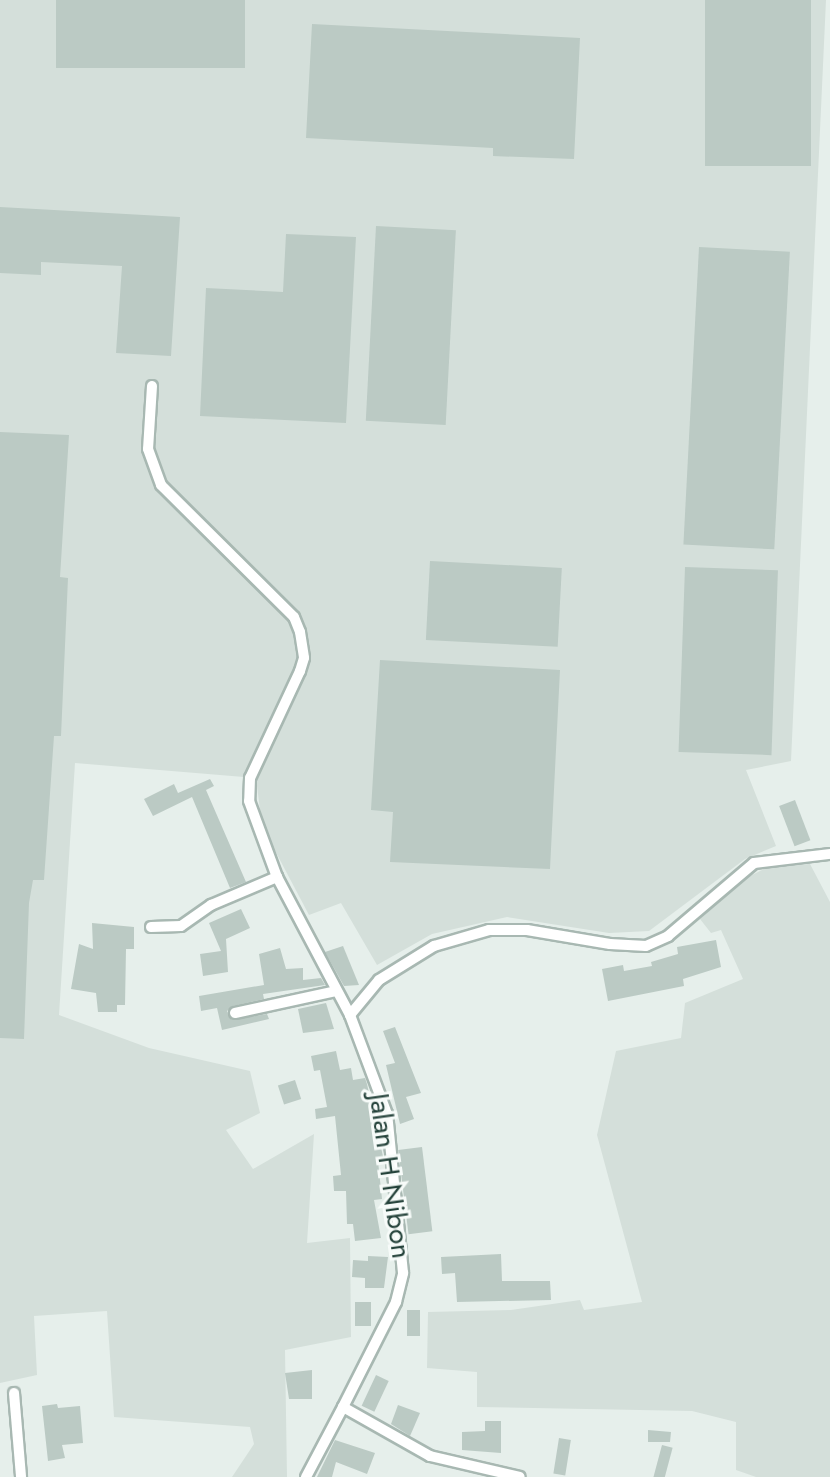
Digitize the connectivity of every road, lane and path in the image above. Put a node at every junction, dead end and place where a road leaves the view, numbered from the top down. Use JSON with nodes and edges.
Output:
{"nodes":[{"id":1,"x":152,"y":386,"type":"dead end"},
{"id":2,"x":830,"y":854,"type":"edge"},
{"id":3,"x":277,"y":877,"type":"junction"},
{"id":4,"x":151,"y":927,"type":"dead end"},
{"id":5,"x":336,"y":991,"type":"junction"},
{"id":6,"x":235,"y":1013,"type":"dead end"},
{"id":7,"x":350,"y":1015,"type":"junction"},
{"id":8,"x":14,"y":1393,"type":"dead end"},
{"id":9,"x":343,"y":1407,"type":"junction"},
{"id":10,"x":21,"y":1477,"type":"edge"},
{"id":11,"x":306,"y":1477,"type":"edge"},
{"id":12,"x":520,"y":1477,"type":"edge"}],
"edges":[{"from":1,"to":3,"type":"street","name":"Jalan H Nibon"},
{"from":2,"to":7,"type":"street"},
{"from":3,"to":4,"type":"street"},
{"from":3,"to":5,"type":"street","name":"Jalan H Nibon"},
{"from":5,"to":6,"type":"street"},
{"from":5,"to":7,"type":"street","name":"Jalan H Nibon"},
{"from":7,"to":9,"type":"street","name":"Jalan H Nibon"},
{"from":8,"to":10,"type":"street"},
{"from":9,"to":11,"type":"street","name":"Jalan H Nibon"},
{"from":9,"to":12,"type":"street"}]}
